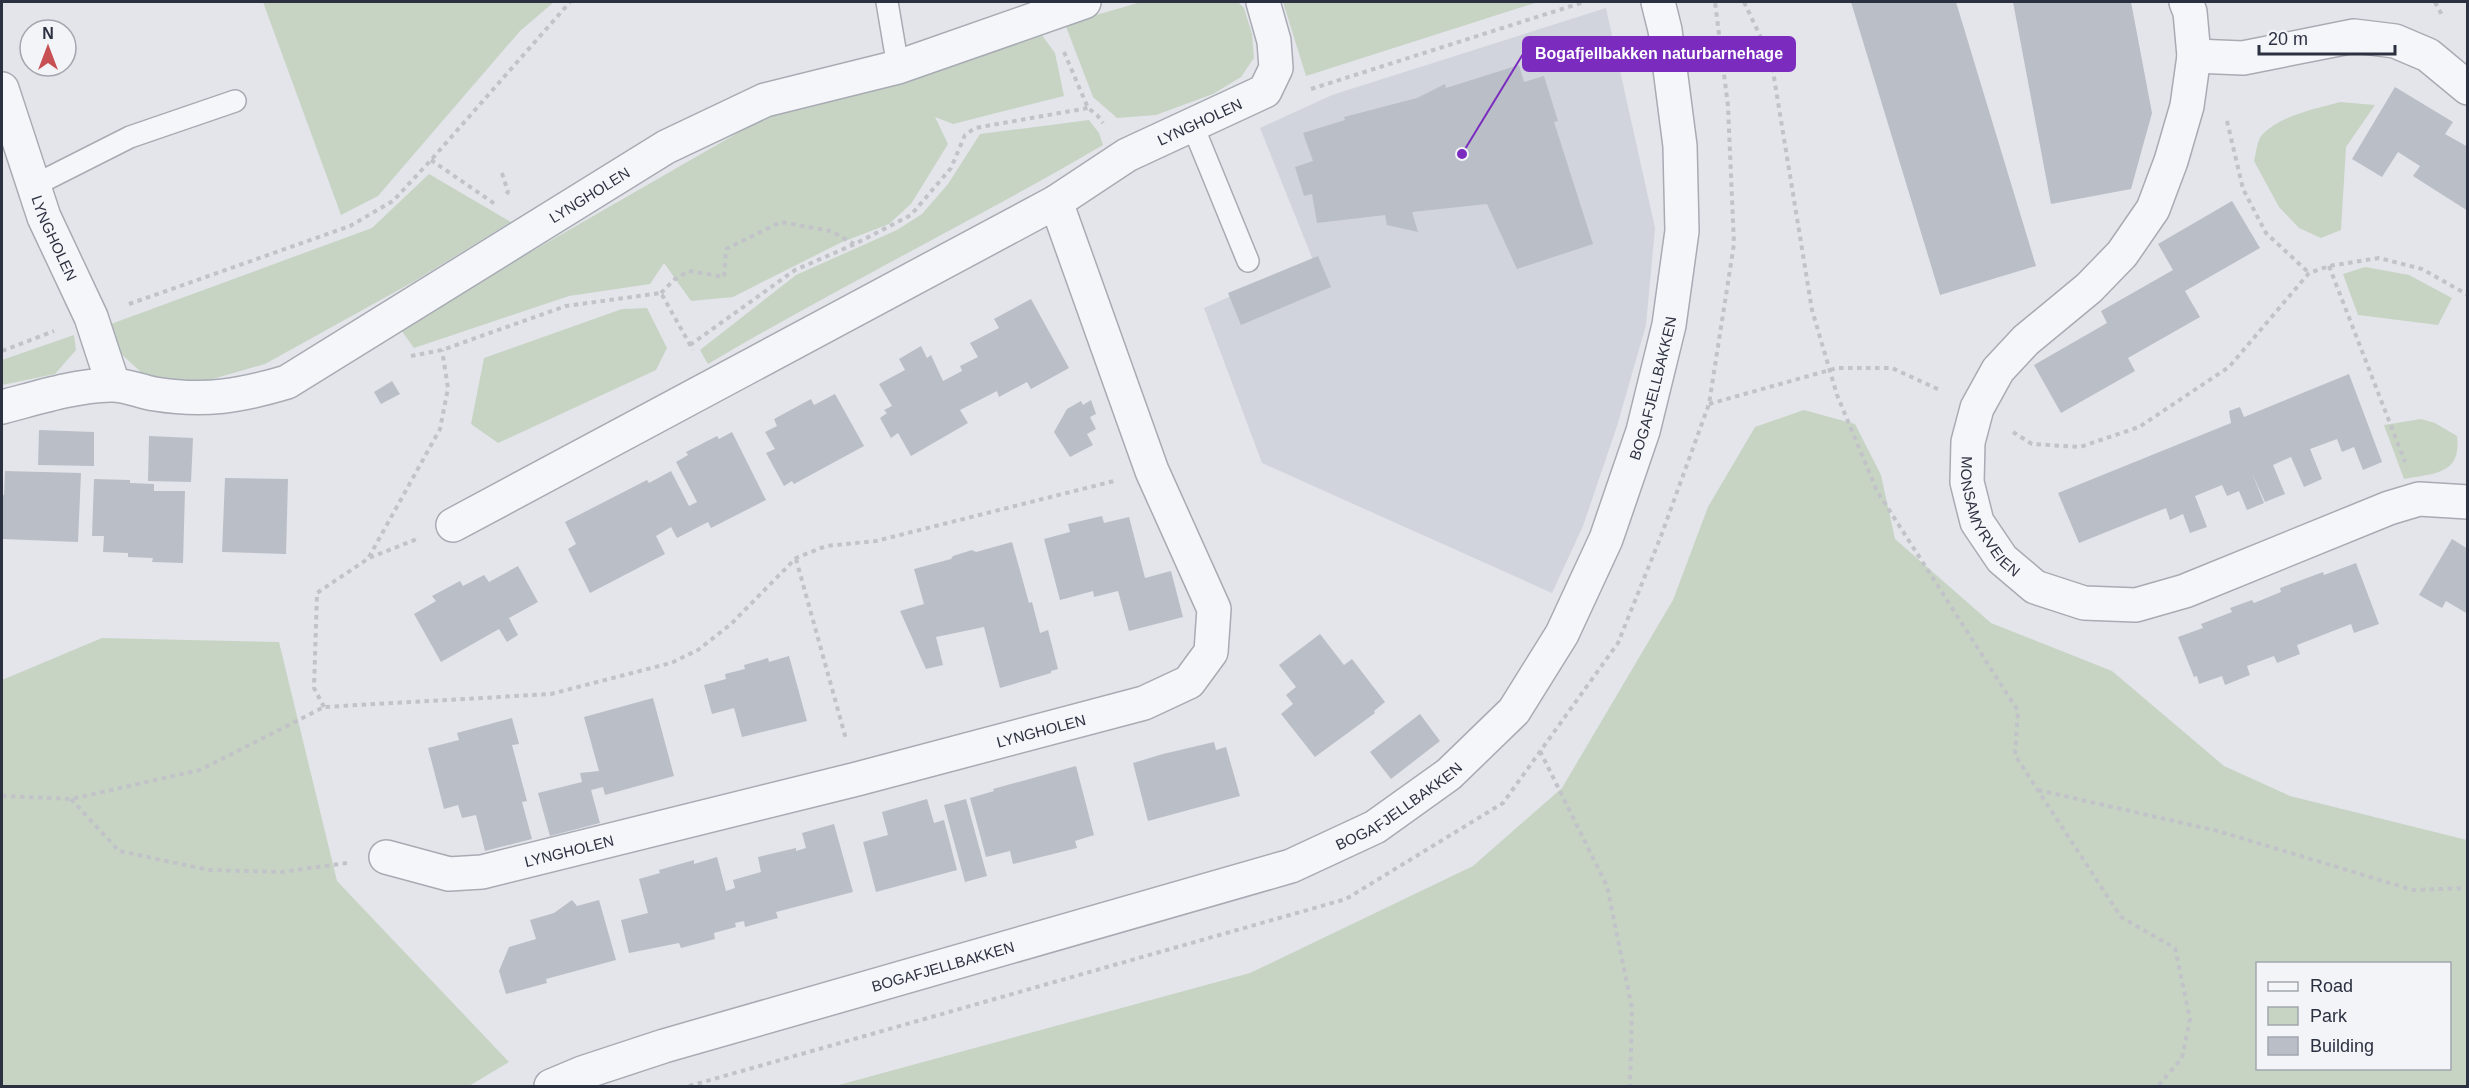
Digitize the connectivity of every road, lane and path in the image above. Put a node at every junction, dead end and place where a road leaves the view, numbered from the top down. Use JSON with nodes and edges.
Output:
{"nodes":[{"id":1,"x":570,"y":2,"type":"edge"},
{"id":2,"x":887,"y":2,"type":"edge"},
{"id":3,"x":1084,"y":2,"type":"edge"},
{"id":4,"x":1263,"y":2,"type":"edge"},
{"id":5,"x":1584,"y":2,"type":"edge"},
{"id":6,"x":1658,"y":2,"type":"edge"},
{"id":7,"x":1715,"y":2,"type":"edge"},
{"id":8,"x":1744,"y":2,"type":"edge"},
{"id":9,"x":2186,"y":2,"type":"edge"},
{"id":10,"x":1062,"y":47,"type":"dead end"},
{"id":11,"x":2208,"y":57,"type":"junction"},
{"id":12,"x":898,"y":67,"type":"junction"},
{"id":13,"x":2468,"y":88,"type":"edge"},
{"id":14,"x":2,"y":89,"type":"edge"},
{"id":15,"x":1265,"y":91,"type":"junction"},
{"id":16,"x":235,"y":101,"type":"dead end"},
{"id":17,"x":1088,"y":108,"type":"junction"},
{"id":18,"x":1192,"y":124,"type":"junction"},
{"id":19,"x":1127,"y":155,"type":"junction"},
{"id":20,"x":431,"y":160,"type":"junction"},
{"id":21,"x":502,"y":173,"type":"dead end"},
{"id":22,"x":33,"y":186,"type":"junction"},
{"id":23,"x":1056,"y":202,"type":"junction"},
{"id":24,"x":855,"y":244,"type":"junction"},
{"id":25,"x":1248,"y":261,"type":"dead end"},
{"id":26,"x":2329,"y":266,"type":"junction"},
{"id":27,"x":2309,"y":273,"type":"junction"},
{"id":28,"x":661,"y":293,"type":"junction"},
{"id":29,"x":2468,"y":295,"type":"edge"},
{"id":30,"x":91,"y":317,"type":"junction"},
{"id":31,"x":690,"y":345,"type":"junction"},
{"id":32,"x":2,"y":351,"type":"edge"},
{"id":33,"x":1829,"y":370,"type":"junction"},
{"id":34,"x":112,"y":384,"type":"junction"},
{"id":35,"x":709,"y":388,"type":"junction"},
{"id":36,"x":1708,"y":404,"type":"junction"},
{"id":37,"x":2,"y":407,"type":"edge"},
{"id":38,"x":1977,"y":408,"type":"junction"},
{"id":39,"x":2390,"y":423,"type":"dead end"},
{"id":40,"x":1152,"y":471,"type":"junction"},
{"id":41,"x":2468,"y":502,"type":"edge"},
{"id":42,"x":453,"y":525,"type":"joint"},
{"id":43,"x":369,"y":558,"type":"junction"},
{"id":44,"x":796,"y":558,"type":"junction"},
{"id":45,"x":324,"y":707,"type":"junction"},
{"id":46,"x":1540,"y":751,"type":"junction"},
{"id":47,"x":857,"y":779,"type":"junction"},
{"id":48,"x":2037,"y":789,"type":"junction"},
{"id":49,"x":2,"y":796,"type":"edge"},
{"id":50,"x":71,"y":799,"type":"junction"},
{"id":51,"x":386,"y":857,"type":"joint"},
{"id":52,"x":2468,"y":888,"type":"edge"},
{"id":53,"x":551,"y":1086,"type":"edge"},
{"id":54,"x":689,"y":1086,"type":"edge"},
{"id":55,"x":1630,"y":1086,"type":"edge"},
{"id":56,"x":2158,"y":1086,"type":"edge"}],
"edges":[{"from":1,"to":20,"type":"path"},
{"from":2,"to":12,"type":"lane"},
{"from":3,"to":12,"type":"street","name":"LYNGHOLEN"},
{"from":4,"to":15,"type":"street"},
{"from":5,"to":15,"type":"path"},
{"from":6,"to":53,"type":"street","name":"BOGAFJELLBAKKEN"},
{"from":7,"to":36,"type":"path"},
{"from":8,"to":33,"type":"path"},
{"from":9,"to":11,"type":"street","name":"MONSAMYRVEIEN"},
{"from":10,"to":17,"type":"path"},
{"from":11,"to":13,"type":"street"},
{"from":11,"to":27,"type":"path"},
{"from":11,"to":38,"type":"street","name":"MONSAMYRVEIEN"},
{"from":12,"to":34,"type":"street","name":"LYNGHOLEN"},
{"from":14,"to":22,"type":"street","name":"LYNGHOLEN"},
{"from":15,"to":18,"type":"street","name":"LYNGHOLEN"},
{"from":16,"to":22,"type":"lane"},
{"from":17,"to":19,"type":"path"},
{"from":17,"to":24,"type":"path"},
{"from":18,"to":19,"type":"street","name":"LYNGHOLEN"},
{"from":18,"to":25,"type":"lane"},
{"from":19,"to":23,"type":"street","name":"LYNGHOLEN"},
{"from":20,"to":21,"type":"path"},
{"from":20,"to":30,"type":"path"},
{"from":22,"to":30,"type":"street","name":"LYNGHOLEN"},
{"from":23,"to":35,"type":"street","name":"LYNGHOLEN"},
{"from":23,"to":40,"type":"street","name":"LYNGHOLEN"},
{"from":24,"to":28,"type":"path"},
{"from":24,"to":31,"type":"path"},
{"from":26,"to":27,"type":"path"},
{"from":26,"to":29,"type":"path"},
{"from":26,"to":39,"type":"path"},
{"from":27,"to":38,"type":"path"},
{"from":28,"to":31,"type":"path"},
{"from":28,"to":43,"type":"path"},
{"from":30,"to":32,"type":"path"},
{"from":30,"to":34,"type":"street","name":"LYNGHOLEN"},
{"from":31,"to":35,"type":"path"},
{"from":33,"to":36,"type":"path"},
{"from":33,"to":38,"type":"path"},
{"from":33,"to":48,"type":"path"},
{"from":34,"to":37,"type":"street","name":"LYNGHOLEN"},
{"from":35,"to":42,"type":"street","name":"LYNGHOLEN"},
{"from":36,"to":46,"type":"path"},
{"from":38,"to":41,"type":"street","name":"MONSAMYRVEIEN"},
{"from":40,"to":44,"type":"path"},
{"from":40,"to":47,"type":"street","name":"LYNGHOLEN"},
{"from":42,"to":43,"type":"path"},
{"from":43,"to":45,"type":"path"},
{"from":44,"to":45,"type":"path"},
{"from":44,"to":47,"type":"path"},
{"from":45,"to":50,"type":"path"},
{"from":46,"to":54,"type":"path"},
{"from":46,"to":55,"type":"path"},
{"from":47,"to":51,"type":"street","name":"LYNGHOLEN"},
{"from":48,"to":52,"type":"path"},
{"from":48,"to":56,"type":"path"},
{"from":49,"to":50,"type":"path"},
{"from":50,"to":51,"type":"path"}]}
